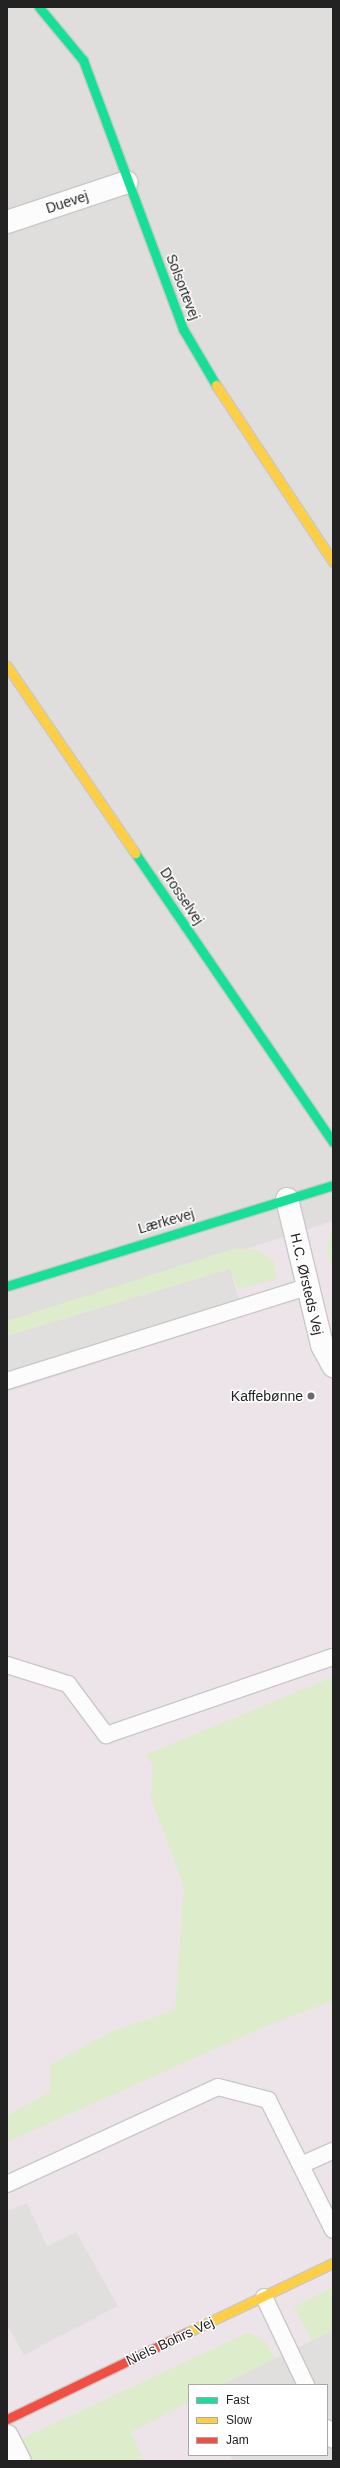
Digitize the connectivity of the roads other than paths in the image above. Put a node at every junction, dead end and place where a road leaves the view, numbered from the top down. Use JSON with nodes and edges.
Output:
{"nodes":[{"id":1,"x":39,"y":7,"type":"edge"},
{"id":2,"x":127,"y":182,"type":"junction"},
{"id":3,"x":7,"y":222,"type":"edge"},
{"id":4,"x":333,"y":562,"type":"edge"},
{"id":5,"x":7,"y":666,"type":"edge"},
{"id":6,"x":333,"y":1142,"type":"edge"},
{"id":7,"x":333,"y":1185,"type":"edge"},
{"id":8,"x":287,"y":1199,"type":"junction"},
{"id":9,"x":7,"y":1286,"type":"edge"},
{"id":10,"x":308,"y":1287,"type":"junction"},
{"id":11,"x":333,"y":1366,"type":"edge"},
{"id":12,"x":7,"y":1381,"type":"edge"},
{"id":13,"x":333,"y":1657,"type":"edge"},
{"id":14,"x":7,"y":1665,"type":"edge"},
{"id":15,"x":333,"y":2152,"type":"edge"},
{"id":16,"x":301,"y":2165,"type":"junction"},
{"id":17,"x":7,"y":2184,"type":"edge"},
{"id":18,"x":333,"y":2230,"type":"edge"},
{"id":19,"x":333,"y":2264,"type":"edge"},
{"id":20,"x":264,"y":2297,"type":"junction"},
{"id":21,"x":306,"y":2384,"type":"edge"},
{"id":22,"x":7,"y":2419,"type":"edge"},
{"id":23,"x":328,"y":2430,"type":"edge"},
{"id":24,"x":7,"y":2436,"type":"edge"},
{"id":25,"x":333,"y":2440,"type":"edge"},
{"id":26,"x":20,"y":2461,"type":"edge"}],
"edges":[{"from":1,"to":2,"type":"street","name":"Solsortevej"},
{"from":2,"to":3,"type":"street","name":"Duevej"},
{"from":2,"to":4,"type":"street","name":"Solsortevej"},
{"from":5,"to":6,"type":"street","name":"Drosselvej"},
{"from":7,"to":8,"type":"street","name":"Lærkevej"},
{"from":8,"to":9,"type":"street","name":"Lærkevej"},
{"from":8,"to":10,"type":"street","name":"H.C. Ørsteds Vej"},
{"from":10,"to":11,"type":"street","name":"H.C. Ørsteds Vej"},
{"from":10,"to":12,"type":"lane"},
{"from":13,"to":14,"type":"lane"},
{"from":15,"to":16,"type":"lane"},
{"from":16,"to":17,"type":"lane"},
{"from":16,"to":18,"type":"lane"},
{"from":19,"to":20,"type":"street","name":"Niels Bohrs Vej"},
{"from":20,"to":21,"type":"lane"},
{"from":20,"to":22,"type":"street","name":"Niels Bohrs Vej"},
{"from":23,"to":25,"type":"lane"},
{"from":24,"to":26,"type":"street"}]}
